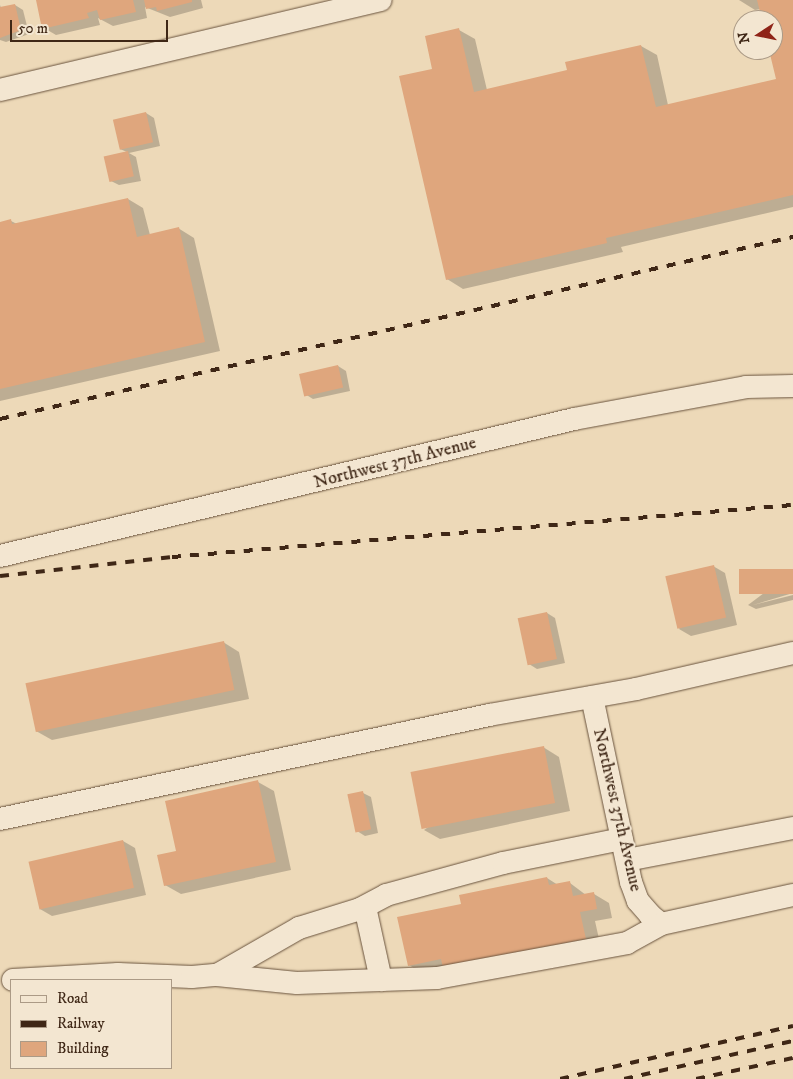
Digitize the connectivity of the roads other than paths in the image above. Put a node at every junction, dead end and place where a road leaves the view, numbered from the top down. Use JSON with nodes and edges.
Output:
{"nodes":[{"id":1,"x":380,"y":0,"type":"edge"},
{"id":2,"x":0,"y":90,"type":"edge"},
{"id":3,"x":793,"y":386,"type":"edge"},
{"id":4,"x":0,"y":556,"type":"edge"},
{"id":5,"x":793,"y":653,"type":"edge"},
{"id":6,"x":592,"y":697,"type":"junction"},
{"id":7,"x":0,"y":819,"type":"edge"},
{"id":8,"x":793,"y":828,"type":"edge"},
{"id":9,"x":625,"y":850,"type":"junction"},
{"id":10,"x":793,"y":895,"type":"edge"},
{"id":11,"x":365,"y":907,"type":"junction"},
{"id":12,"x":661,"y":924,"type":"junction"},
{"id":13,"x":218,"y":975,"type":"junction"},
{"id":14,"x":30,"y":979,"type":"edge"},
{"id":15,"x":380,"y":980,"type":"junction"}],
"edges":[{"from":1,"to":2,"type":"street"},
{"from":3,"to":4,"type":"street","name":"Northwest 37th Avenue"},
{"from":5,"to":6,"type":"street"},
{"from":6,"to":7,"type":"street"},
{"from":6,"to":9,"type":"street","name":"Northwest 37th Avenue"},
{"from":8,"to":9,"type":"street"},
{"from":9,"to":11,"type":"street"},
{"from":9,"to":12,"type":"street","name":"Northwest 37th Avenue"},
{"from":10,"to":12,"type":"street"},
{"from":11,"to":13,"type":"street"},
{"from":11,"to":15,"type":"street"},
{"from":12,"to":15,"type":"street"},
{"from":13,"to":14,"type":"street"},
{"from":13,"to":15,"type":"street"}]}
